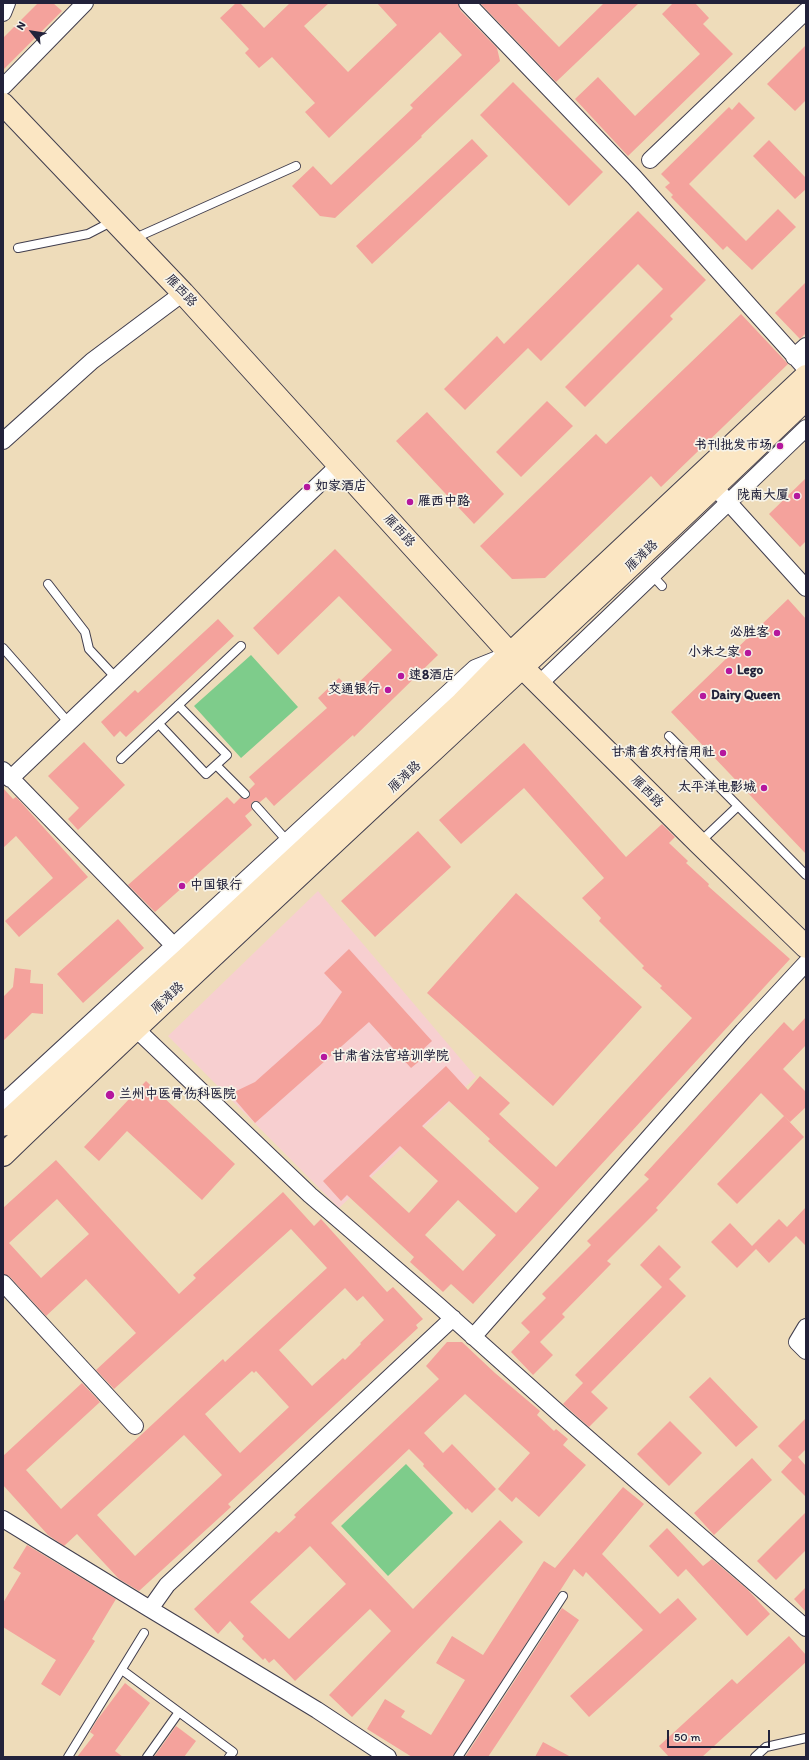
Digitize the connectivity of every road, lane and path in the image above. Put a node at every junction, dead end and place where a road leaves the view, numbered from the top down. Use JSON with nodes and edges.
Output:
{"nodes":[{"id":1,"x":7,"y":3,"type":"edge"},
{"id":2,"x":85,"y":3,"type":"edge"},
{"id":3,"x":467,"y":3,"type":"edge"},
{"id":4,"x":806,"y":11,"type":"edge"},
{"id":5,"x":3,"y":13,"type":"edge"},
{"id":6,"x":3,"y":87,"type":"edge"},
{"id":7,"x":3,"y":104,"type":"edge"},
{"id":8,"x":650,"y":160,"type":"dead end"},
{"id":9,"x":296,"y":166,"type":"dead end"},
{"id":10,"x":114,"y":221,"type":"junction"},
{"id":11,"x":132,"y":239,"type":"junction"},
{"id":12,"x":18,"y":248,"type":"dead end"},
{"id":13,"x":183,"y":292,"type":"junction"},
{"id":14,"x":806,"y":346,"type":"edge"},
{"id":15,"x":794,"y":357,"type":"junction"},
{"id":16,"x":806,"y":369,"type":"edge"},
{"id":17,"x":806,"y":376,"type":"edge"},
{"id":18,"x":806,"y":399,"type":"edge"},
{"id":19,"x":806,"y":428,"type":"edge"},
{"id":20,"x":3,"y":441,"type":"edge"},
{"id":21,"x":339,"y":465,"type":"junction"},
{"id":22,"x":721,"y":494,"type":"junction"},
{"id":23,"x":48,"y":584,"type":"dead end"},
{"id":24,"x":806,"y":588,"type":"edge"},
{"id":25,"x":242,"y":646,"type":"dead end"},
{"id":26,"x":3,"y":648,"type":"edge"},
{"id":27,"x":517,"y":661,"type":"junction"},
{"id":28,"x":116,"y":678,"type":"junction"},
{"id":29,"x":539,"y":684,"type":"junction"},
{"id":30,"x":178,"y":705,"type":"junction"},
{"id":31,"x":69,"y":723,"type":"junction"},
{"id":32,"x":158,"y":724,"type":"junction"},
{"id":33,"x":668,"y":736,"type":"dead end"},
{"id":34,"x":121,"y":759,"type":"dead end"},
{"id":35,"x":216,"y":765,"type":"junction"},
{"id":36,"x":7,"y":775,"type":"edge"},
{"id":37,"x":245,"y":794,"type":"dead end"},
{"id":38,"x":256,"y":806,"type":"dead end"},
{"id":39,"x":738,"y":806,"type":"junction"},
{"id":40,"x":699,"y":843,"type":"junction"},
{"id":41,"x":298,"y":853,"type":"junction"},
{"id":42,"x":806,"y":874,"type":"edge"},
{"id":43,"x":806,"y":947,"type":"edge"},
{"id":44,"x":186,"y":958,"type":"junction"},
{"id":45,"x":806,"y":963,"type":"edge"},
{"id":46,"x":135,"y":1028,"type":"junction"},
{"id":47,"x":3,"y":1103,"type":"edge"},
{"id":48,"x":3,"y":1125,"type":"edge"},
{"id":49,"x":3,"y":1155,"type":"edge"},
{"id":50,"x":3,"y":1283,"type":"edge"},
{"id":51,"x":452,"y":1318,"type":"junction"},
{"id":52,"x":806,"y":1327,"type":"edge"},
{"id":53,"x":473,"y":1337,"type":"junction"},
{"id":54,"x":806,"y":1351,"type":"edge"},
{"id":55,"x":135,"y":1426,"type":"dead end"},
{"id":56,"x":3,"y":1519,"type":"edge"},
{"id":57,"x":563,"y":1596,"type":"dead end"},
{"id":58,"x":150,"y":1609,"type":"junction"},
{"id":59,"x":806,"y":1628,"type":"edge"},
{"id":60,"x":144,"y":1634,"type":"dead end"},
{"id":61,"x":122,"y":1670,"type":"junction"},
{"id":62,"x":179,"y":1712,"type":"junction"},
{"id":63,"x":806,"y":1738,"type":"edge"},
{"id":64,"x":68,"y":1757,"type":"edge"},
{"id":65,"x":147,"y":1757,"type":"edge"},
{"id":66,"x":229,"y":1757,"type":"edge"},
{"id":67,"x":388,"y":1757,"type":"edge"},
{"id":68,"x":458,"y":1757,"type":"edge"},
{"id":69,"x":755,"y":1757,"type":"edge"}],
"edges":[{"from":1,"to":5,"type":"street"},
{"from":2,"to":6,"type":"street"},
{"from":3,"to":15,"type":"street"},
{"from":4,"to":8,"type":"street"},
{"from":7,"to":10,"type":"main road","name":"雁西路"},
{"from":9,"to":11,"type":"lane"},
{"from":10,"to":11,"type":"main road","name":"雁西路"},
{"from":10,"to":12,"type":"lane"},
{"from":11,"to":13,"type":"main road","name":"雁西路"},
{"from":13,"to":20,"type":"street"},
{"from":13,"to":21,"type":"main road","name":"雁西路"},
{"from":14,"to":15,"type":"street"},
{"from":15,"to":16,"type":"street"},
{"from":17,"to":27,"type":"main road","name":"雁滩路"},
{"from":18,"to":22,"type":"main road","name":"雁滩路"},
{"from":19,"to":22,"type":"street","name":"雁滩路"},
{"from":21,"to":27,"type":"main road","name":"雁西路"},
{"from":21,"to":28,"type":"street"},
{"from":22,"to":24,"type":"street"},
{"from":22,"to":27,"type":"main road","name":"雁滩路"},
{"from":22,"to":29,"type":"street","name":"雁滩路"},
{"from":23,"to":28,"type":"lane"},
{"from":25,"to":30,"type":"lane"},
{"from":26,"to":31,"type":"lane"},
{"from":27,"to":29,"type":"main road","name":"雁西路"},
{"from":27,"to":41,"type":"main road","name":"雁滩路"},
{"from":28,"to":31,"type":"street"},
{"from":29,"to":40,"type":"main road","name":"雁西路"},
{"from":30,"to":32,"type":"lane"},
{"from":30,"to":35,"type":"lane"},
{"from":31,"to":36,"type":"street"},
{"from":32,"to":34,"type":"lane"},
{"from":32,"to":35,"type":"lane"},
{"from":33,"to":39,"type":"lane"},
{"from":35,"to":37,"type":"lane"},
{"from":36,"to":44,"type":"street"},
{"from":38,"to":41,"type":"lane"},
{"from":39,"to":40,"type":"lane"},
{"from":39,"to":42,"type":"lane"},
{"from":40,"to":43,"type":"main road","name":"雁西路"},
{"from":41,"to":44,"type":"main road","name":"雁滩路"},
{"from":41,"to":44,"type":"street"},
{"from":44,"to":46,"type":"main road","name":"雁滩路"},
{"from":44,"to":47,"type":"street"},
{"from":44,"to":48,"type":"main road","name":"雁滩路"},
{"from":45,"to":53,"type":"street"},
{"from":46,"to":49,"type":"main road","name":"雁滩路"},
{"from":46,"to":51,"type":"street"},
{"from":50,"to":55,"type":"street"},
{"from":51,"to":53,"type":"street"},
{"from":51,"to":58,"type":"street"},
{"from":52,"to":54,"type":"street"},
{"from":53,"to":59,"type":"street"},
{"from":56,"to":58,"type":"street"},
{"from":57,"to":68,"type":"lane"},
{"from":58,"to":67,"type":"street"},
{"from":60,"to":61,"type":"lane"},
{"from":61,"to":62,"type":"lane"},
{"from":61,"to":64,"type":"lane"},
{"from":62,"to":65,"type":"lane"},
{"from":62,"to":66,"type":"lane"},
{"from":63,"to":69,"type":"lane"}]}
